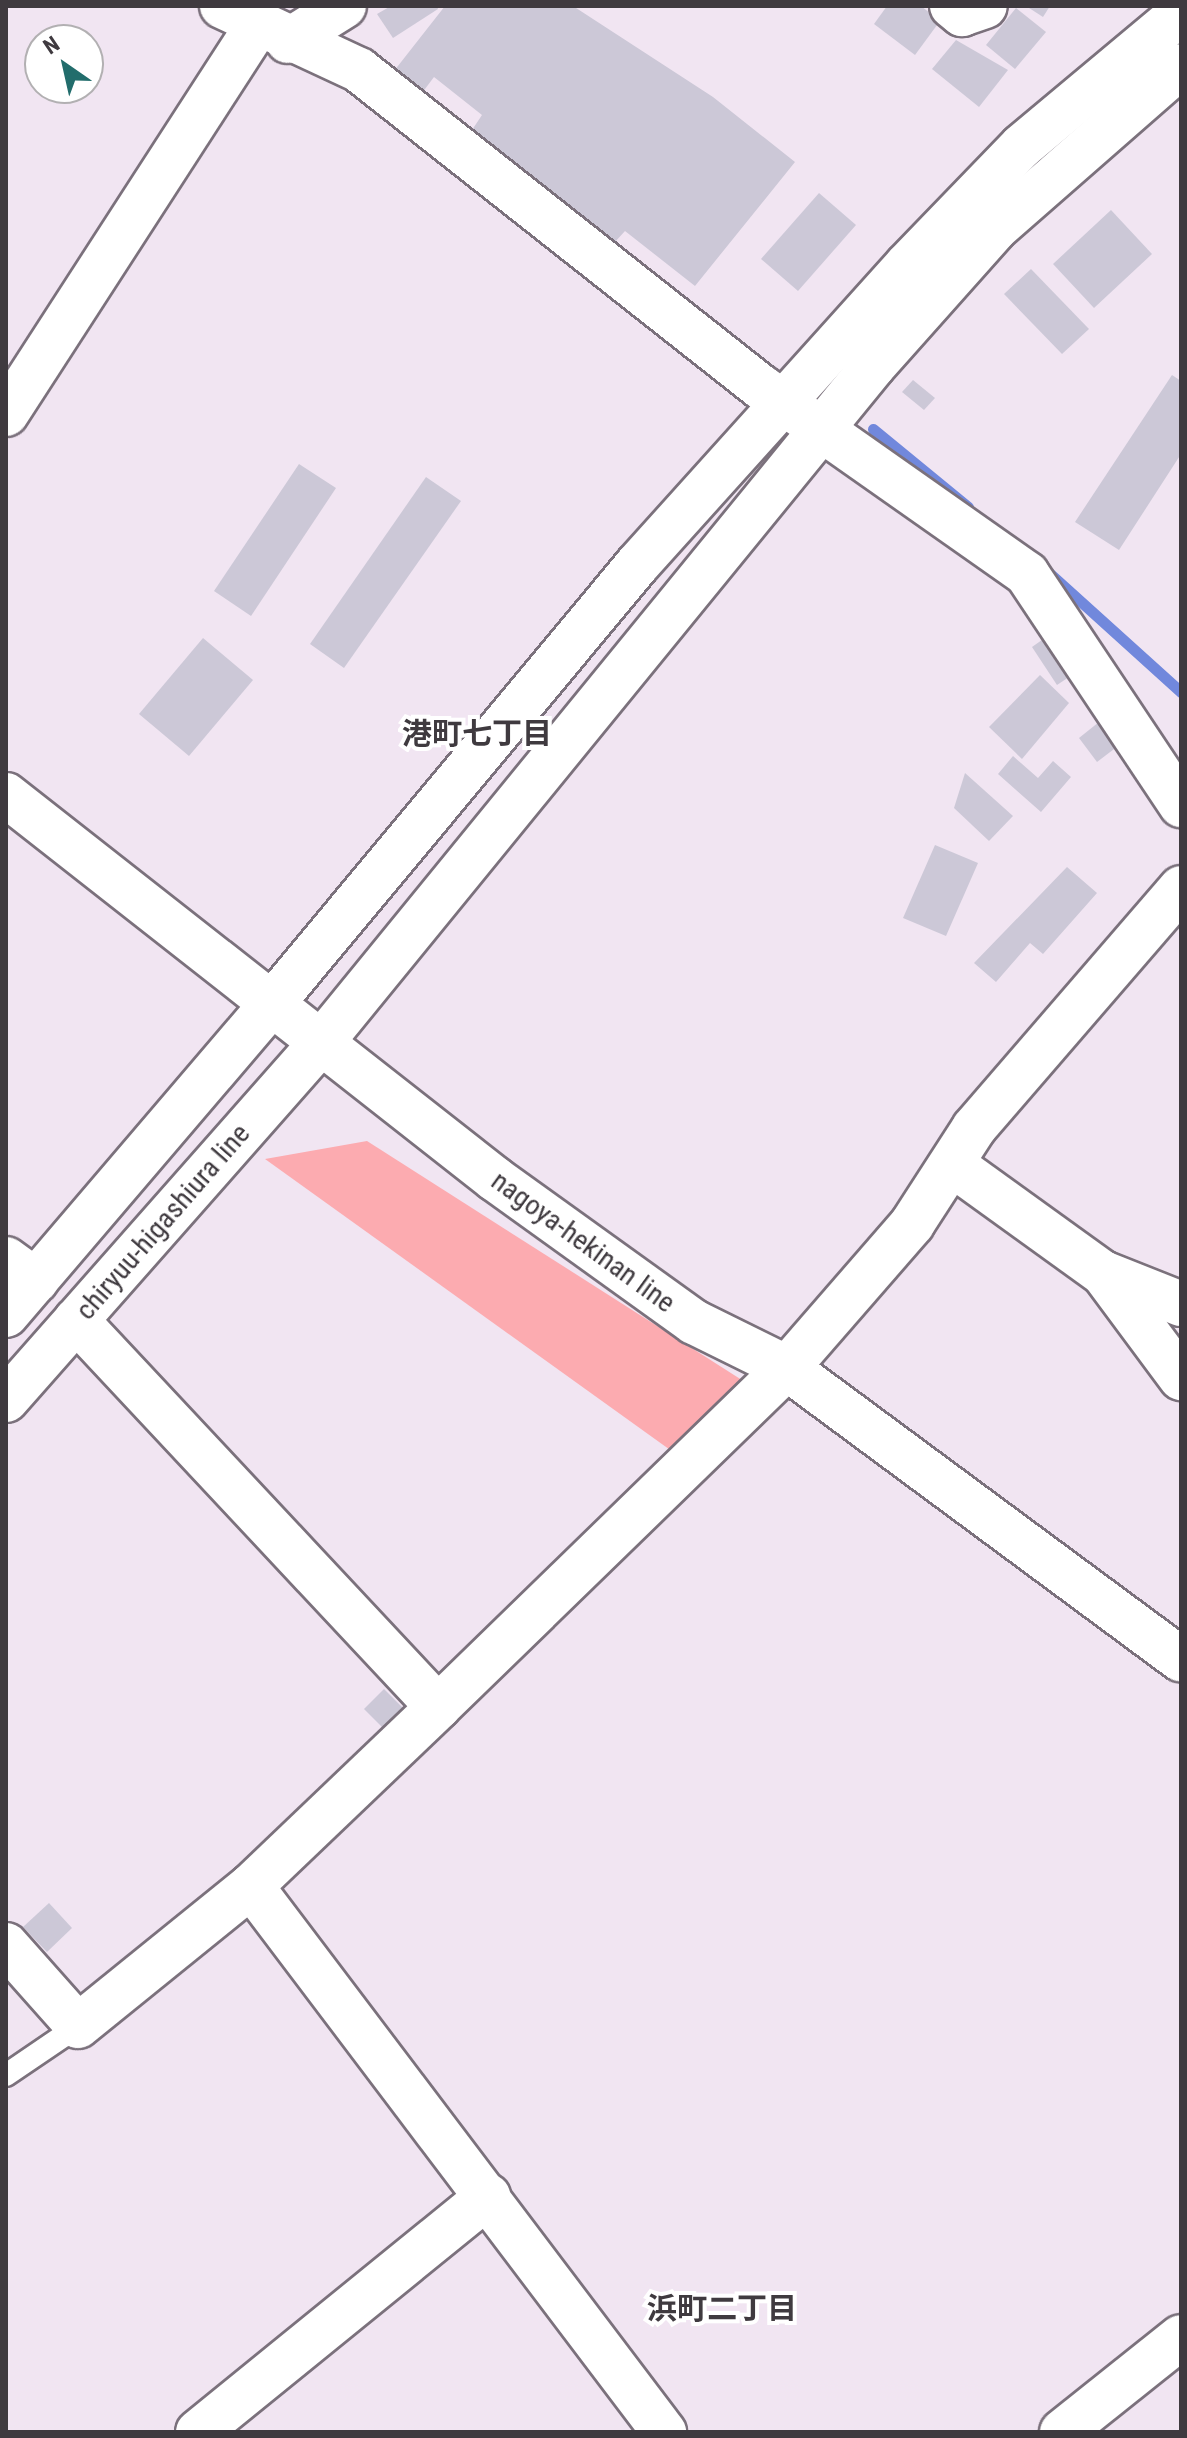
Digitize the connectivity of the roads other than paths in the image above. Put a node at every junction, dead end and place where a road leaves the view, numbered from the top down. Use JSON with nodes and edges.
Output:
{"nodes":[{"id":1,"x":344,"y":6,"type":"edge"},
{"id":2,"x":952,"y":6,"type":"edge"},
{"id":3,"x":985,"y":6,"type":"edge"},
{"id":4,"x":1181,"y":13,"type":"edge"},
{"id":5,"x":255,"y":25,"type":"edge"},
{"id":6,"x":1181,"y":66,"type":"edge"},
{"id":7,"x":782,"y":402,"type":"junction"},
{"id":8,"x":6,"y":414,"type":"edge"},
{"id":9,"x":824,"y":427,"type":"junction"},
{"id":10,"x":6,"y":795,"type":"edge"},
{"id":11,"x":1181,"y":805,"type":"edge"},
{"id":12,"x":1181,"y":888,"type":"edge"},
{"id":13,"x":270,"y":1006,"type":"junction"},
{"id":14,"x":320,"y":1044,"type":"junction"},
{"id":15,"x":953,"y":1165,"type":"junction"},
{"id":16,"x":21,"y":1270,"type":"edge"},
{"id":17,"x":1103,"y":1273,"type":"junction"},
{"id":18,"x":1181,"y":1304,"type":"edge"},
{"id":19,"x":6,"y":1315,"type":"edge"},
{"id":20,"x":76,"y":1320,"type":"junction"},
{"id":21,"x":787,"y":1368,"type":"junction"},
{"id":22,"x":1181,"y":1378,"type":"edge"},
{"id":23,"x":6,"y":1400,"type":"edge"},
{"id":24,"x":1181,"y":1660,"type":"edge"},
{"id":25,"x":438,"y":1707,"type":"junction"},
{"id":26,"x":251,"y":1886,"type":"junction"},
{"id":27,"x":6,"y":1945,"type":"edge"},
{"id":28,"x":78,"y":2026,"type":"junction"},
{"id":29,"x":6,"y":2075,"type":"edge"},
{"id":30,"x":488,"y":2196,"type":"junction"},
{"id":31,"x":1181,"y":2337,"type":"edge"},
{"id":32,"x":198,"y":2432,"type":"edge"},
{"id":33,"x":664,"y":2432,"type":"edge"},
{"id":34,"x":1062,"y":2432,"type":"edge"}],
"edges":[{"from":1,"to":5,"type":"street"},
{"from":2,"to":3,"type":"street"},
{"from":4,"to":7,"type":"street","name":"chiryuu-higashiura line"},
{"from":5,"to":7,"type":"street"},
{"from":5,"to":8,"type":"street"},
{"from":6,"to":9,"type":"street","name":"chiryuu-higashiura line"},
{"from":7,"to":9,"type":"street"},
{"from":7,"to":13,"type":"street","name":"chiryuu-higashiura line"},
{"from":9,"to":11,"type":"street"},
{"from":9,"to":14,"type":"street","name":"chiryuu-higashiura line"},
{"from":10,"to":13,"type":"street","name":"nagoya-hekinan line"},
{"from":12,"to":15,"type":"street"},
{"from":13,"to":14,"type":"street","name":"nagoya-hekinan line"},
{"from":13,"to":16,"type":"street","name":"chiryuu-higashiura line"},
{"from":14,"to":20,"type":"street","name":"chiryuu-higashiura line"},
{"from":14,"to":21,"type":"street","name":"nagoya-hekinan line"},
{"from":15,"to":17,"type":"street"},
{"from":15,"to":21,"type":"street"},
{"from":16,"to":19,"type":"street","name":"chiryuu-higashiura line"},
{"from":17,"to":18,"type":"street"},
{"from":17,"to":22,"type":"street"},
{"from":20,"to":23,"type":"street","name":"chiryuu-higashiura line"},
{"from":20,"to":25,"type":"street"},
{"from":21,"to":24,"type":"street","name":"nagoya-hekinan line"},
{"from":21,"to":25,"type":"street"},
{"from":25,"to":26,"type":"street"},
{"from":26,"to":28,"type":"street"},
{"from":26,"to":30,"type":"street"},
{"from":27,"to":28,"type":"street"},
{"from":28,"to":29,"type":"lane"},
{"from":30,"to":32,"type":"street"},
{"from":30,"to":33,"type":"street"},
{"from":31,"to":34,"type":"street"}]}
